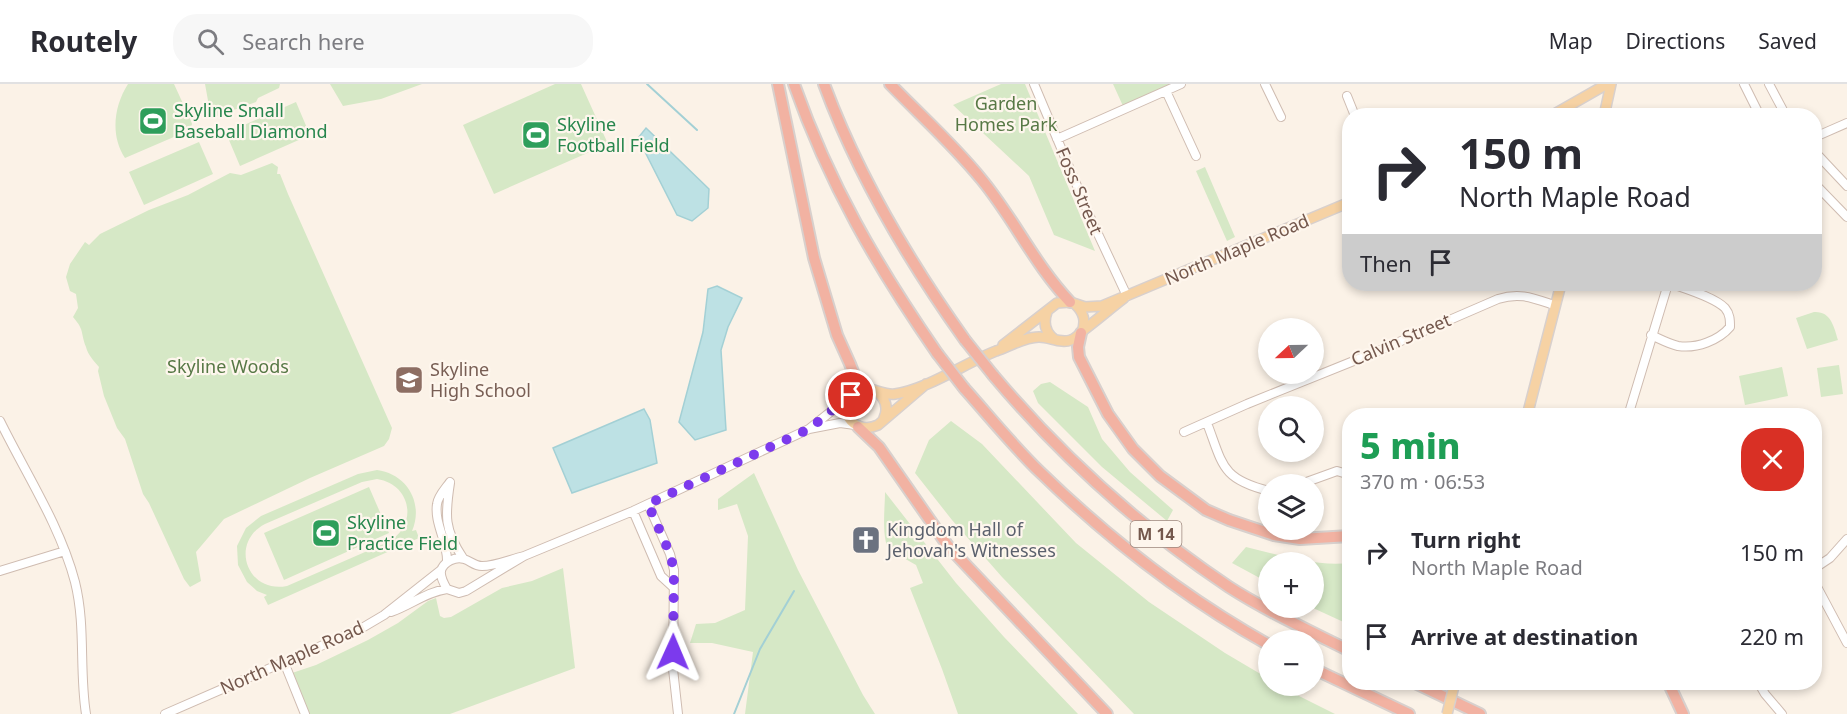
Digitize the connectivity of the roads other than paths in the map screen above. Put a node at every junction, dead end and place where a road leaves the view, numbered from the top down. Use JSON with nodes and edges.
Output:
{"nodes":[{"id":1,"x":778,"y":84,"type":"edge"},
{"id":2,"x":794,"y":84,"type":"edge"},
{"id":3,"x":824,"y":84,"type":"edge"},
{"id":4,"x":890,"y":84,"type":"edge"},
{"id":5,"x":1034,"y":84,"type":"edge"},
{"id":6,"x":1181,"y":84,"type":"edge"},
{"id":7,"x":1265,"y":84,"type":"edge"},
{"id":8,"x":1609,"y":84,"type":"edge"},
{"id":9,"x":1743,"y":84,"type":"edge"},
{"id":10,"x":1769,"y":84,"type":"edge"},
{"id":11,"x":1166,"y":91,"type":"junction"},
{"id":12,"x":1347,"y":96,"type":"dead end"},
{"id":13,"x":1352,"y":108,"type":"edge"},
{"id":14,"x":1566,"y":108,"type":"edge"},
{"id":15,"x":1605,"y":108,"type":"edge"},
{"id":16,"x":1756,"y":108,"type":"edge"},
{"id":17,"x":1782,"y":108,"type":"edge"},
{"id":18,"x":1281,"y":117,"type":"dead end"},
{"id":19,"x":1847,"y":123,"type":"edge"},
{"id":20,"x":1822,"y":134,"type":"edge"},
{"id":21,"x":1057,"y":139,"type":"junction"},
{"id":22,"x":1196,"y":156,"type":"dead end"},
{"id":23,"x":1822,"y":159,"type":"edge"},
{"id":24,"x":1847,"y":186,"type":"edge"},
{"id":25,"x":1822,"y":191,"type":"edge"},
{"id":26,"x":1342,"y":204,"type":"edge"},
{"id":27,"x":1847,"y":217,"type":"edge"},
{"id":28,"x":1559,"y":291,"type":"edge"},
{"id":29,"x":1668,"y":291,"type":"edge"},
{"id":30,"x":1689,"y":291,"type":"edge"},
{"id":31,"x":1126,"y":297,"type":"junction"},
{"id":32,"x":1073,"y":304,"type":"junction"},
{"id":33,"x":1554,"y":305,"type":"junction"},
{"id":34,"x":1047,"y":312,"type":"junction"},
{"id":35,"x":1081,"y":332,"type":"junction"},
{"id":36,"x":1652,"y":335,"type":"junction"},
{"id":37,"x":1056,"y":339,"type":"junction"},
{"id":38,"x":997,"y":351,"type":"junction"},
{"id":39,"x":926,"y":384,"type":"junction"},
{"id":40,"x":876,"y":391,"type":"junction"},
{"id":41,"x":852,"y":394,"type":"junction"},
{"id":42,"x":1529,"y":408,"type":"edge"},
{"id":43,"x":1630,"y":408,"type":"edge"},
{"id":44,"x":883,"y":420,"type":"junction"},
{"id":45,"x":0,"y":421,"type":"edge"},
{"id":46,"x":1206,"y":423,"type":"junction"},
{"id":47,"x":856,"y":426,"type":"junction"},
{"id":48,"x":809,"y":429,"type":"junction"},
{"id":49,"x":1184,"y":432,"type":"dead end"},
{"id":50,"x":1342,"y":473,"type":"edge"},
{"id":51,"x":1324,"y":476,"type":"edge"},
{"id":52,"x":1258,"y":489,"type":"edge"},
{"id":53,"x":648,"y":504,"type":"junction"},
{"id":54,"x":633,"y":511,"type":"junction"},
{"id":55,"x":1342,"y":536,"type":"edge"},
{"id":56,"x":1847,"y":539,"type":"edge"},
{"id":57,"x":65,"y":551,"type":"junction"},
{"id":58,"x":524,"y":556,"type":"junction"},
{"id":59,"x":464,"y":558,"type":"junction"},
{"id":60,"x":447,"y":562,"type":"junction"},
{"id":61,"x":1822,"y":563,"type":"edge"},
{"id":62,"x":473,"y":564,"type":"junction"},
{"id":63,"x":441,"y":570,"type":"junction"},
{"id":64,"x":0,"y":571,"type":"edge"},
{"id":65,"x":476,"y":584,"type":"junction"},
{"id":66,"x":674,"y":587,"type":"junction"},
{"id":67,"x":447,"y":589,"type":"junction"},
{"id":68,"x":1822,"y":596,"type":"edge"},
{"id":69,"x":384,"y":615,"type":"junction"},
{"id":70,"x":1258,"y":639,"type":"edge"},
{"id":71,"x":1847,"y":643,"type":"edge"},
{"id":72,"x":1342,"y":647,"type":"edge"},
{"id":73,"x":284,"y":662,"type":"junction"},
{"id":74,"x":1324,"y":674,"type":"edge"},
{"id":75,"x":1342,"y":682,"type":"edge"},
{"id":76,"x":1358,"y":690,"type":"edge"},
{"id":77,"x":1430,"y":690,"type":"edge"},
{"id":78,"x":1453,"y":690,"type":"edge"},
{"id":79,"x":1672,"y":690,"type":"edge"},
{"id":80,"x":1763,"y":690,"type":"edge"},
{"id":81,"x":86,"y":714,"type":"edge"},
{"id":82,"x":165,"y":714,"type":"edge"},
{"id":83,"x":305,"y":714,"type":"edge"},
{"id":84,"x":678,"y":714,"type":"edge"},
{"id":85,"x":1107,"y":714,"type":"edge"},
{"id":86,"x":1409,"y":714,"type":"edge"},
{"id":87,"x":1447,"y":714,"type":"edge"},
{"id":88,"x":1480,"y":714,"type":"edge"},
{"id":89,"x":1683,"y":714,"type":"edge"},
{"id":90,"x":1782,"y":714,"type":"edge"}],
"edges":[{"from":1,"to":41,"type":"highway"},
{"from":2,"to":70,"type":"highway","number":"M 14","bridge":true},
{"from":3,"to":72,"type":"highway","number":"M 14","bridge":true},
{"from":4,"to":32,"type":"highway"},
{"from":5,"to":21,"type":"street","name":"Foss Street"},
{"from":6,"to":11,"type":"street"},
{"from":7,"to":18,"type":"street"},
{"from":8,"to":14,"type":"main road"},
{"from":8,"to":15,"type":"main road"},
{"from":9,"to":16,"type":"street"},
{"from":10,"to":17,"type":"street"},
{"from":11,"to":21,"type":"street"},
{"from":11,"to":22,"type":"street"},
{"from":12,"to":13,"type":"street"},
{"from":19,"to":20,"type":"street"},
{"from":21,"to":31,"type":"street","name":"Foss Street"},
{"from":23,"to":24,"type":"street"},
{"from":25,"to":27,"type":"street"},
{"from":26,"to":31,"type":"main road","name":"North Maple Road"},
{"from":28,"to":33,"type":"main road"},
{"from":29,"to":36,"type":"street"},
{"from":30,"to":36,"type":"street"},
{"from":31,"to":32,"type":"main road","name":"North Maple Road"},
{"from":31,"to":35,"type":"main road","name":"North Maple Road"},
{"from":32,"to":34,"type":"main road","name":"North Maple Road"},
{"from":32,"to":35,"type":"main road"},
{"from":33,"to":42,"type":"main road"},
{"from":33,"to":46,"type":"street","name":"Calvin Street"},
{"from":34,"to":37,"type":"main road"},
{"from":34,"to":38,"type":"main road","name":"North Maple Road"},
{"from":35,"to":37,"type":"main road","name":"North Maple Road"},
{"from":35,"to":55,"type":"highway"},
{"from":36,"to":43,"type":"street"},
{"from":37,"to":38,"type":"main road","name":"North Maple Road"},
{"from":38,"to":39,"type":"main road","name":"North Maple Road"},
{"from":39,"to":40,"type":"main road","name":"North Maple Road"},
{"from":39,"to":44,"type":"main road","name":"North Maple Road"},
{"from":40,"to":41,"type":"main road"},
{"from":40,"to":44,"type":"main road"},
{"from":41,"to":47,"type":"main road"},
{"from":41,"to":48,"type":"street"},
{"from":44,"to":47,"type":"main road"},
{"from":45,"to":57,"type":"street"},
{"from":46,"to":49,"type":"street","name":"Calvin Street"},
{"from":46,"to":52,"type":"street"},
{"from":47,"to":48,"type":"street"},
{"from":47,"to":85,"type":"highway"},
{"from":48,"to":53,"type":"street"},
{"from":50,"to":51,"type":"street"},
{"from":53,"to":54,"type":"street"},
{"from":53,"to":66,"type":"street"},
{"from":54,"to":58,"type":"street"},
{"from":54,"to":66,"type":"street"},
{"from":56,"to":61,"type":"street"},
{"from":57,"to":64,"type":"street"},
{"from":57,"to":81,"type":"street"},
{"from":58,"to":62,"type":"street"},
{"from":58,"to":65,"type":"street"},
{"from":59,"to":60,"type":"street"},
{"from":59,"to":60,"type":"street"},
{"from":59,"to":62,"type":"street"},
{"from":60,"to":63,"type":"street"},
{"from":62,"to":65,"type":"street"},
{"from":63,"to":67,"type":"street"},
{"from":63,"to":69,"type":"street","name":"North Maple Road"},
{"from":65,"to":67,"type":"street"},
{"from":66,"to":84,"type":"street"},
{"from":67,"to":69,"type":"street","name":"North Maple Road"},
{"from":68,"to":71,"type":"street"},
{"from":69,"to":73,"type":"street","name":"North Maple Road"},
{"from":73,"to":82,"type":"street","name":"North Maple Road"},
{"from":73,"to":83,"type":"street"},
{"from":74,"to":75,"type":"highway"},
{"from":76,"to":86,"type":"highway"},
{"from":77,"to":88,"type":"highway"},
{"from":78,"to":87,"type":"main road","bridge":true},
{"from":79,"to":89,"type":"highway"},
{"from":80,"to":90,"type":"street"}]}
